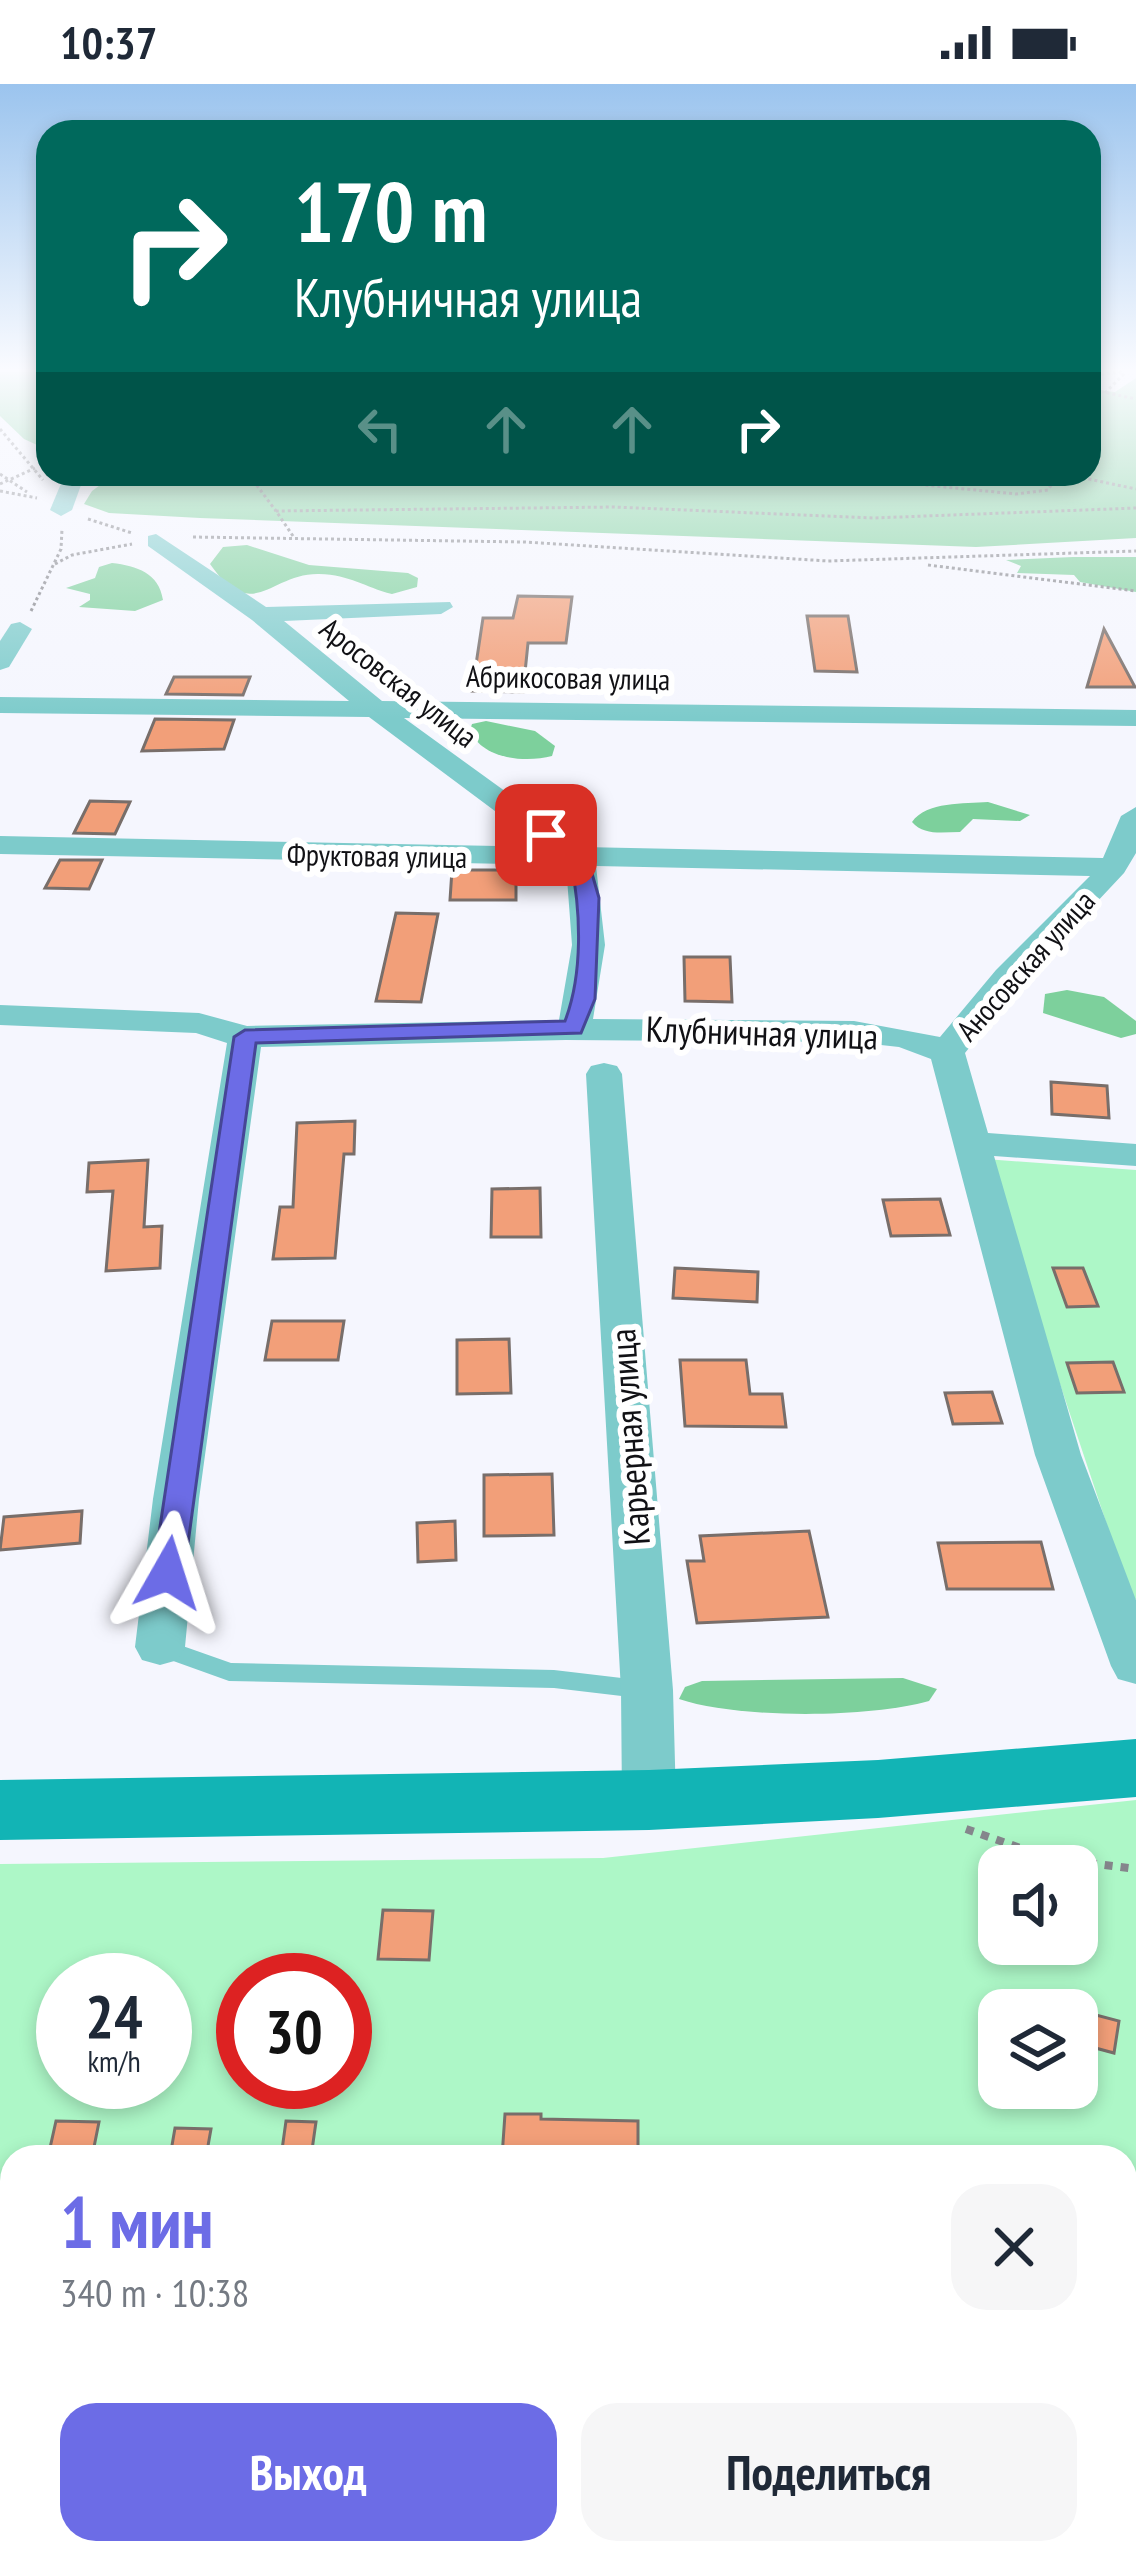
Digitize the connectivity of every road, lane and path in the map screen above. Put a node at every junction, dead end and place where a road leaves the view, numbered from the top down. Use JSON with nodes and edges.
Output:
{"nodes":[{"id":1,"x":20,"y":488,"type":"edge"},
{"id":2,"x":70,"y":488,"type":"edge"},
{"id":3,"x":259,"y":488,"type":"edge"},
{"id":4,"x":953,"y":488,"type":"edge"},
{"id":5,"x":1049,"y":488,"type":"edge"},
{"id":6,"x":25,"y":492,"type":"dead end"},
{"id":7,"x":1136,"y":508,"type":"edge"},
{"id":8,"x":61,"y":510,"type":"joint"},
{"id":9,"x":276,"y":511,"type":"junction"},
{"id":10,"x":293,"y":536,"type":"junction"},
{"id":11,"x":156,"y":541,"type":"junction"},
{"id":12,"x":1136,"y":550,"type":"edge"},
{"id":13,"x":906,"y":562,"type":"junction"},
{"id":14,"x":55,"y":564,"type":"dead end"},
{"id":15,"x":1136,"y":591,"type":"edge"},
{"id":16,"x":441,"y":607,"type":"dead end"},
{"id":17,"x":261,"y":615,"type":"junction"},
{"id":18,"x":20,"y":629,"type":"dead end"},
{"id":19,"x":0,"y":662,"type":"edge"},
{"id":20,"x":0,"y":705,"type":"edge"},
{"id":21,"x":374,"y":707,"type":"junction"},
{"id":22,"x":1136,"y":718,"type":"edge"},
{"id":23,"x":1136,"y":816,"type":"edge"},
{"id":24,"x":0,"y":845,"type":"edge"},
{"id":25,"x":580,"y":860,"type":"junction"},
{"id":26,"x":1113,"y":868,"type":"junction"},
{"id":27,"x":0,"y":1015,"type":"edge"},
{"id":28,"x":573,"y":1028,"type":"junction"},
{"id":29,"x":245,"y":1037,"type":"junction"},
{"id":30,"x":947,"y":1053,"type":"junction"},
{"id":31,"x":604,"y":1074,"type":"dead end"},
{"id":32,"x":972,"y":1143,"type":"junction"},
{"id":33,"x":1136,"y":1155,"type":"edge"},
{"id":34,"x":160,"y":1647,"type":"joint"},
{"id":35,"x":1136,"y":1666,"type":"edge"},
{"id":36,"x":647,"y":1690,"type":"junction"},
{"id":37,"x":1136,"y":1768,"type":"edge"},
{"id":38,"x":649,"y":1800,"type":"junction"},
{"id":39,"x":0,"y":1810,"type":"edge"},
{"id":40,"x":959,"y":1826,"type":"dead end"},
{"id":41,"x":1136,"y":1869,"type":"edge"}],
"edges":[{"from":1,"to":6,"type":"path"},
{"from":2,"to":8,"type":"street"},
{"from":3,"to":9,"type":"path"},
{"from":4,"to":5,"type":"path"},
{"from":7,"to":9,"type":"path"},
{"from":8,"to":11,"type":"path"},
{"from":9,"to":10,"type":"path"},
{"from":10,"to":11,"type":"path"},
{"from":10,"to":13,"type":"path"},
{"from":11,"to":14,"type":"path"},
{"from":11,"to":17,"type":"street","name":"Аросовская улица"},
{"from":12,"to":13,"type":"path"},
{"from":13,"to":15,"type":"path"},
{"from":16,"to":17,"type":"street"},
{"from":17,"to":21,"type":"street","name":"Аросовская улица"},
{"from":18,"to":19,"type":"street"},
{"from":20,"to":21,"type":"street","name":"Абрикосовая улица"},
{"from":21,"to":22,"type":"street","name":"Абрикосовая улица"},
{"from":21,"to":25,"type":"street","name":"Аросовская улица"},
{"from":23,"to":26,"type":"street","name":"Аносовская улица"},
{"from":24,"to":25,"type":"street","name":"Фруктовая улица"},
{"from":25,"to":26,"type":"street","name":"Фруктовая улица"},
{"from":25,"to":28,"type":"street"},
{"from":26,"to":30,"type":"street","name":"Аносовская улица"},
{"from":27,"to":29,"type":"street","name":"Клубничная улица"},
{"from":28,"to":29,"type":"street","name":"Клубничная улица"},
{"from":28,"to":30,"type":"street","name":"Клубничная улица"},
{"from":29,"to":34,"type":"street"},
{"from":30,"to":32,"type":"street"},
{"from":31,"to":36,"type":"street","name":"Карьерная улица"},
{"from":32,"to":33,"type":"street"},
{"from":32,"to":35,"type":"street"},
{"from":34,"to":36,"type":"lane"},
{"from":36,"to":38,"type":"street","name":"Карьерная улица"},
{"from":37,"to":38,"type":"main road"},
{"from":38,"to":39,"type":"main road"},
{"from":40,"to":41,"type":"path"}]}
